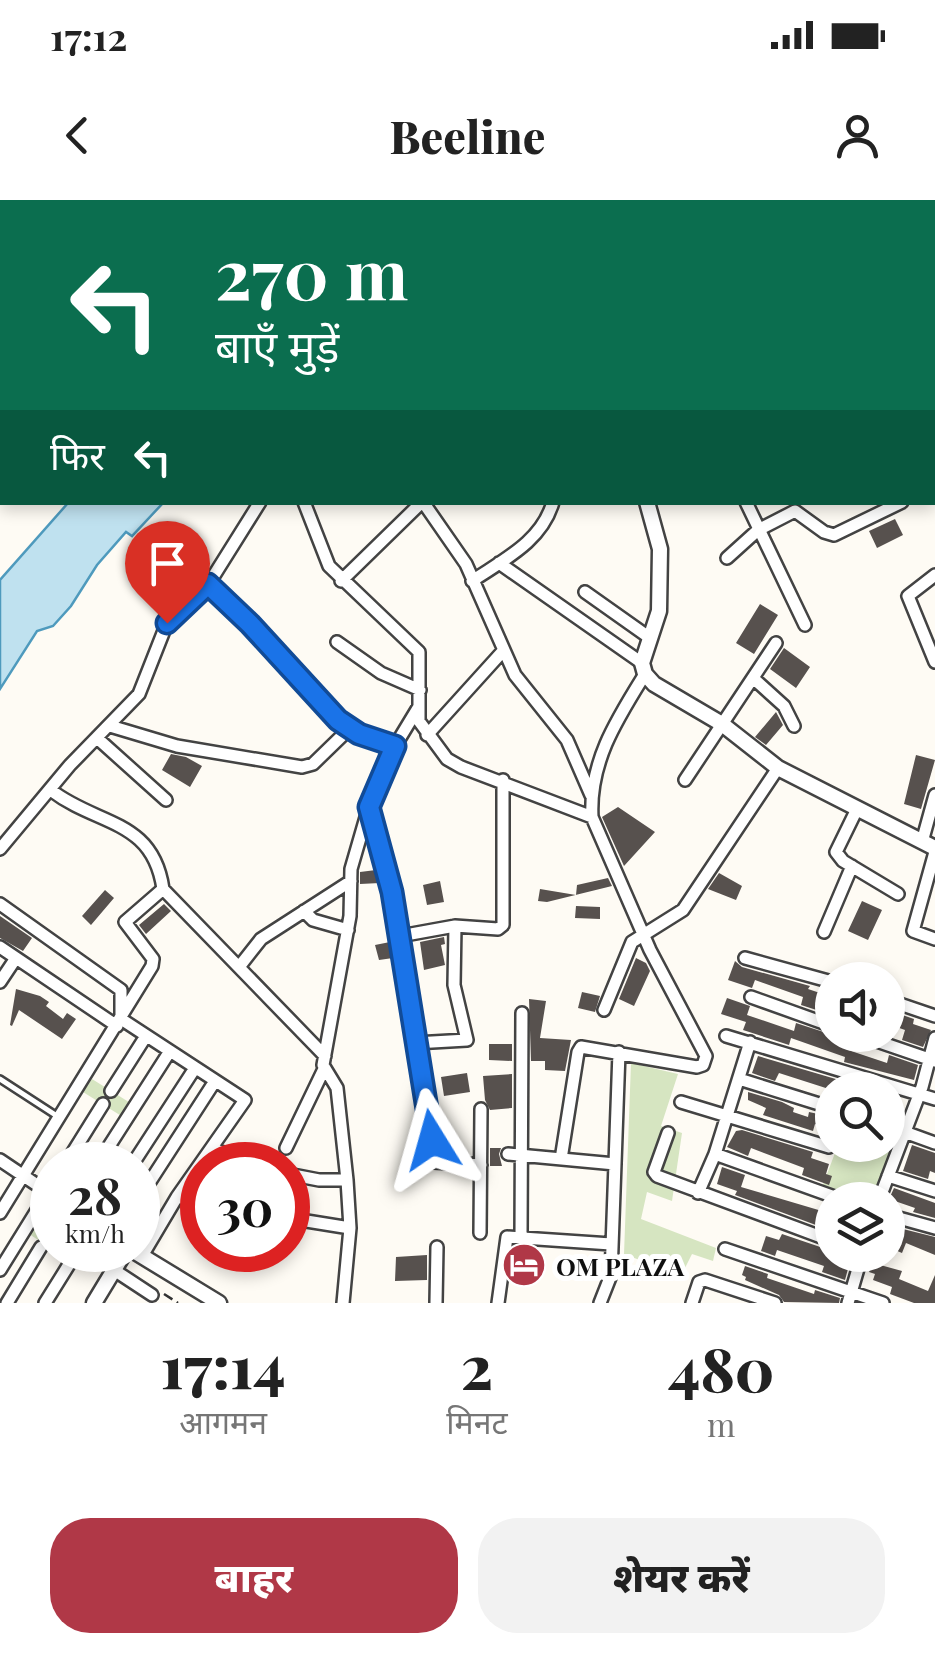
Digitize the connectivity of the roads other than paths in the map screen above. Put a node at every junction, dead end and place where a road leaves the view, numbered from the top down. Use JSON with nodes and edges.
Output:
{"nodes":[{"id":1,"x":258,"y":505,"type":"edge"},
{"id":2,"x":305,"y":505,"type":"edge"},
{"id":3,"x":419,"y":505,"type":"edge"},
{"id":4,"x":424,"y":505,"type":"edge"},
{"id":5,"x":552,"y":505,"type":"edge"},
{"id":6,"x":648,"y":505,"type":"edge"},
{"id":7,"x":747,"y":505,"type":"edge"},
{"id":8,"x":896,"y":505,"type":"edge"},
{"id":9,"x":758,"y":530,"type":"junction"},
{"id":10,"x":727,"y":558,"type":"dead end"},
{"id":11,"x":498,"y":563,"type":"junction"},
{"id":12,"x":935,"y":574,"type":"edge"},
{"id":13,"x":341,"y":580,"type":"junction"},
{"id":14,"x":472,"y":581,"type":"junction"},
{"id":15,"x":208,"y":584,"type":"junction"},
{"id":16,"x":585,"y":592,"type":"dead end"},
{"id":17,"x":806,"y":624,"type":"dead end"},
{"id":18,"x":650,"y":638,"type":"junction"},
{"id":19,"x":337,"y":642,"type":"dead end"},
{"id":20,"x":776,"y":643,"type":"dead end"},
{"id":21,"x":503,"y":651,"type":"junction"},
{"id":22,"x":935,"y":662,"type":"edge"},
{"id":23,"x":644,"y":669,"type":"junction"},
{"id":24,"x":753,"y":678,"type":"junction"},
{"id":25,"x":420,"y":690,"type":"junction"},
{"id":26,"x":418,"y":708,"type":"junction"},
{"id":27,"x":722,"y":724,"type":"junction"},
{"id":28,"x":110,"y":726,"type":"junction"},
{"id":29,"x":794,"y":726,"type":"dead end"},
{"id":30,"x":348,"y":729,"type":"junction"},
{"id":31,"x":427,"y":736,"type":"junction"},
{"id":32,"x":97,"y":738,"type":"junction"},
{"id":33,"x":395,"y":746,"type":"junction"},
{"id":34,"x":778,"y":768,"type":"junction"},
{"id":35,"x":503,"y":780,"type":"junction"},
{"id":36,"x":685,"y":780,"type":"dead end"},
{"id":37,"x":52,"y":791,"type":"junction"},
{"id":38,"x":591,"y":796,"type":"junction"},
{"id":39,"x":935,"y":798,"type":"edge"},
{"id":40,"x":166,"y":800,"type":"dead end"},
{"id":41,"x":369,"y":807,"type":"junction"},
{"id":42,"x":857,"y":809,"type":"junction"},
{"id":43,"x":592,"y":817,"type":"junction"},
{"id":44,"x":931,"y":848,"type":"edge"},
{"id":45,"x":0,"y":849,"type":"edge"},
{"id":46,"x":852,"y":866,"type":"junction"},
{"id":47,"x":351,"y":881,"type":"junction"},
{"id":48,"x":164,"y":890,"type":"junction"},
{"id":49,"x":898,"y":894,"type":"dead end"},
{"id":50,"x":0,"y":904,"type":"edge"},
{"id":51,"x":304,"y":911,"type":"junction"},
{"id":52,"x":455,"y":926,"type":"junction"},
{"id":53,"x":348,"y":930,"type":"junction"},
{"id":54,"x":824,"y":932,"type":"dead end"},
{"id":55,"x":400,"y":936,"type":"junction"},
{"id":56,"x":644,"y":936,"type":"junction"},
{"id":57,"x":935,"y":939,"type":"edge"},
{"id":58,"x":0,"y":947,"type":"edge"},
{"id":59,"x":16,"y":958,"type":"junction"},
{"id":60,"x":746,"y":958,"type":"dead end"},
{"id":61,"x":239,"y":967,"type":"junction"},
{"id":62,"x":815,"y":977,"type":"edge"},
{"id":63,"x":0,"y":982,"type":"edge"},
{"id":64,"x":751,"y":997,"type":"dead end"},
{"id":65,"x":905,"y":1006,"type":"edge"},
{"id":66,"x":604,"y":1010,"type":"dead end"},
{"id":67,"x":522,"y":1013,"type":"dead end"},
{"id":68,"x":935,"y":1016,"type":"edge"},
{"id":69,"x":815,"y":1020,"type":"edge"},
{"id":70,"x":119,"y":1022,"type":"junction"},
{"id":71,"x":146,"y":1036,"type":"junction"},
{"id":72,"x":726,"y":1036,"type":"dead end"},
{"id":73,"x":935,"y":1038,"type":"edge"},
{"id":74,"x":750,"y":1042,"type":"junction"},
{"id":75,"x":414,"y":1043,"type":"junction"},
{"id":76,"x":905,"y":1051,"type":"edge"},
{"id":77,"x":170,"y":1052,"type":"junction"},
{"id":78,"x":619,"y":1052,"type":"junction"},
{"id":79,"x":932,"y":1060,"type":"edge"},
{"id":80,"x":325,"y":1062,"type":"junction"},
{"id":81,"x":194,"y":1068,"type":"junction"},
{"id":82,"x":0,"y":1079,"type":"edge"},
{"id":83,"x":739,"y":1079,"type":"junction"},
{"id":84,"x":215,"y":1081,"type":"junction"},
{"id":85,"x":112,"y":1092,"type":"dead end"},
{"id":86,"x":919,"y":1094,"type":"junction"},
{"id":87,"x":935,"y":1100,"type":"edge"},
{"id":88,"x":681,"y":1102,"type":"dead end"},
{"id":89,"x":815,"y":1103,"type":"edge"},
{"id":90,"x":103,"y":1104,"type":"dead end"},
{"id":91,"x":481,"y":1109,"type":"dead end"},
{"id":92,"x":728,"y":1117,"type":"junction"},
{"id":93,"x":60,"y":1118,"type":"junction"},
{"id":94,"x":668,"y":1132,"type":"dead end"},
{"id":95,"x":905,"y":1132,"type":"joint"},
{"id":96,"x":80,"y":1142,"type":"edge"},
{"id":97,"x":112,"y":1142,"type":"edge"},
{"id":98,"x":147,"y":1142,"type":"edge"},
{"id":99,"x":216,"y":1142,"type":"edge"},
{"id":100,"x":289,"y":1142,"type":"edge"},
{"id":101,"x":935,"y":1143,"type":"edge"},
{"id":102,"x":815,"y":1144,"type":"edge"},
{"id":103,"x":508,"y":1154,"type":"dead end"},
{"id":104,"x":715,"y":1154,"type":"junction"},
{"id":105,"x":522,"y":1155,"type":"junction"},
{"id":106,"x":561,"y":1159,"type":"junction"},
{"id":107,"x":0,"y":1160,"type":"edge"},
{"id":108,"x":893,"y":1162,"type":"edge"},
{"id":109,"x":615,"y":1164,"type":"junction"},
{"id":110,"x":160,"y":1166,"type":"edge"},
{"id":111,"x":481,"y":1166,"type":"junction"},
{"id":112,"x":24,"y":1176,"type":"junction"},
{"id":113,"x":888,"y":1176,"type":"junction"},
{"id":114,"x":310,"y":1178,"type":"edge"},
{"id":115,"x":30,"y":1179,"type":"edge"},
{"id":116,"x":347,"y":1180,"type":"junction"},
{"id":117,"x":886,"y":1182,"type":"edge"},
{"id":118,"x":815,"y":1190,"type":"edge"},
{"id":119,"x":935,"y":1191,"type":"edge"},
{"id":120,"x":698,"y":1192,"type":"junction"},
{"id":121,"x":180,"y":1194,"type":"edge"},
{"id":122,"x":178,"y":1197,"type":"joint"},
{"id":123,"x":0,"y":1213,"type":"edge"},
{"id":124,"x":160,"y":1219,"type":"edge"},
{"id":125,"x":905,"y":1220,"type":"edge"},
{"id":126,"x":310,"y":1222,"type":"edge"},
{"id":127,"x":30,"y":1224,"type":"edge"},
{"id":128,"x":350,"y":1228,"type":"junction"},
{"id":129,"x":935,"y":1228,"type":"edge"},
{"id":130,"x":480,"y":1233,"type":"dead end"},
{"id":131,"x":815,"y":1235,"type":"edge"},
{"id":132,"x":522,"y":1238,"type":"junction"},
{"id":133,"x":611,"y":1244,"type":"junction"},
{"id":134,"x":437,"y":1247,"type":"dead end"},
{"id":135,"x":725,"y":1249,"type":"dead end"},
{"id":136,"x":30,"y":1266,"type":"edge"},
{"id":137,"x":160,"y":1268,"type":"edge"},
{"id":138,"x":0,"y":1270,"type":"edge"},
{"id":139,"x":65,"y":1272,"type":"edge"},
{"id":140,"x":113,"y":1272,"type":"edge"},
{"id":141,"x":117,"y":1272,"type":"edge"},
{"id":142,"x":857,"y":1272,"type":"edge"},
{"id":143,"x":152,"y":1294,"type":"road end"},
{"id":144,"x":849,"y":1298,"type":"edge"},
{"id":145,"x":7,"y":1303,"type":"edge"},
{"id":146,"x":46,"y":1303,"type":"edge"},
{"id":147,"x":94,"y":1303,"type":"edge"},
{"id":148,"x":218,"y":1303,"type":"edge"},
{"id":149,"x":343,"y":1303,"type":"edge"},
{"id":150,"x":436,"y":1303,"type":"edge"},
{"id":151,"x":498,"y":1303,"type":"edge"},
{"id":152,"x":600,"y":1303,"type":"edge"},
{"id":153,"x":692,"y":1303,"type":"edge"},
{"id":154,"x":775,"y":1303,"type":"edge"},
{"id":155,"x":883,"y":1303,"type":"edge"}],
"edges":[{"from":1,"to":15,"type":"street"},
{"from":2,"to":13,"type":"street"},
{"from":3,"to":13,"type":"street"},
{"from":4,"to":14,"type":"street"},
{"from":5,"to":11,"type":"street"},
{"from":6,"to":18,"type":"street"},
{"from":7,"to":9,"type":"street"},
{"from":8,"to":9,"type":"street"},
{"from":9,"to":10,"type":"street"},
{"from":9,"to":17,"type":"street"},
{"from":11,"to":14,"type":"street"},
{"from":11,"to":23,"type":"street"},
{"from":12,"to":22,"type":"street"},
{"from":13,"to":25,"type":"street"},
{"from":14,"to":21,"type":"street"},
{"from":15,"to":28,"type":"street"},
{"from":15,"to":30,"type":"street"},
{"from":16,"to":18,"type":"street"},
{"from":18,"to":23,"type":"street"},
{"from":19,"to":25,"type":"street"},
{"from":20,"to":24,"type":"street"},
{"from":21,"to":31,"type":"street"},
{"from":21,"to":38,"type":"street"},
{"from":23,"to":27,"type":"street"},
{"from":23,"to":38,"type":"street"},
{"from":24,"to":27,"type":"street"},
{"from":24,"to":29,"type":"street"},
{"from":25,"to":26,"type":"street"},
{"from":26,"to":31,"type":"street"},
{"from":26,"to":33,"type":"street"},
{"from":27,"to":34,"type":"street"},
{"from":27,"to":36,"type":"street"},
{"from":28,"to":30,"type":"street"},
{"from":28,"to":32,"type":"street"},
{"from":30,"to":33,"type":"street"},
{"from":31,"to":35,"type":"street"},
{"from":32,"to":37,"type":"street"},
{"from":32,"to":40,"type":"street"},
{"from":33,"to":41,"type":"street"},
{"from":34,"to":42,"type":"street"},
{"from":34,"to":56,"type":"street"},
{"from":35,"to":43,"type":"street"},
{"from":35,"to":52,"type":"street"},
{"from":37,"to":45,"type":"street"},
{"from":37,"to":48,"type":"street"},
{"from":38,"to":43,"type":"street"},
{"from":39,"to":44,"type":"street"},
{"from":41,"to":47,"type":"street"},
{"from":41,"to":55,"type":"street"},
{"from":42,"to":44,"type":"street"},
{"from":42,"to":46,"type":"street"},
{"from":43,"to":56,"type":"street"},
{"from":44,"to":57,"type":"street"},
{"from":46,"to":49,"type":"street"},
{"from":46,"to":54,"type":"street"},
{"from":47,"to":51,"type":"street"},
{"from":47,"to":53,"type":"street"},
{"from":48,"to":61,"type":"street"},
{"from":48,"to":70,"type":"street"},
{"from":50,"to":70,"type":"street"},
{"from":51,"to":53,"type":"street"},
{"from":51,"to":61,"type":"street"},
{"from":52,"to":55,"type":"street"},
{"from":52,"to":75,"type":"street"},
{"from":53,"to":80,"type":"street"},
{"from":55,"to":75,"type":"street"},
{"from":56,"to":66,"type":"street"},
{"from":56,"to":78,"type":"street"},
{"from":58,"to":59,"type":"street"},
{"from":59,"to":63,"type":"street"},
{"from":59,"to":70,"type":"street"},
{"from":60,"to":62,"type":"street"},
{"from":61,"to":80,"type":"street"},
{"from":64,"to":69,"type":"street"},
{"from":65,"to":68,"type":"street"},
{"from":67,"to":105,"type":"street"},
{"from":70,"to":71,"type":"street"},
{"from":70,"to":93,"type":"street"},
{"from":71,"to":77,"type":"street"},
{"from":71,"to":85,"type":"street"},
{"from":72,"to":74,"type":"street"},
{"from":73,"to":79,"type":"street"},
{"from":74,"to":83,"type":"street"},
{"from":74,"to":86,"type":"street"},
{"from":75,"to":111,"type":"street"},
{"from":76,"to":79,"type":"street"},
{"from":77,"to":81,"type":"street"},
{"from":77,"to":97,"type":"street"},
{"from":78,"to":106,"type":"street"},
{"from":78,"to":109,"type":"street"},
{"from":79,"to":86,"type":"street"},
{"from":80,"to":100,"type":"street"},
{"from":80,"to":116,"type":"street"},
{"from":81,"to":84,"type":"street"},
{"from":81,"to":98,"type":"street"},
{"from":82,"to":93,"type":"lane"},
{"from":83,"to":89,"type":"street"},
{"from":83,"to":92,"type":"street"},
{"from":84,"to":99,"type":"street"},
{"from":84,"to":110,"type":"street"},
{"from":86,"to":87,"type":"street"},
{"from":86,"to":95,"type":"street"},
{"from":88,"to":92,"type":"street"},
{"from":90,"to":96,"type":"street"},
{"from":91,"to":111,"type":"street"},
{"from":92,"to":102,"type":"street"},
{"from":92,"to":104,"type":"street"},
{"from":93,"to":112,"type":"street"},
{"from":94,"to":120,"type":"street"},
{"from":95,"to":101,"type":"street"},
{"from":103,"to":105,"type":"street"},
{"from":104,"to":118,"type":"street"},
{"from":104,"to":120,"type":"street"},
{"from":105,"to":106,"type":"street"},
{"from":105,"to":132,"type":"street"},
{"from":106,"to":109,"type":"street"},
{"from":107,"to":112,"type":"street"},
{"from":108,"to":113,"type":"street"},
{"from":109,"to":133,"type":"street"},
{"from":111,"to":130,"type":"street"},
{"from":112,"to":115,"type":"street"},
{"from":112,"to":123,"type":"street"},
{"from":113,"to":117,"type":"street"},
{"from":113,"to":119,"type":"street"},
{"from":114,"to":116,"type":"street"},
{"from":116,"to":128,"type":"street"},
{"from":120,"to":131,"type":"street"},
{"from":121,"to":122,"type":"street"},
{"from":122,"to":124,"type":"street"},
{"from":125,"to":129,"type":"street"},
{"from":126,"to":128,"type":"street"},
{"from":127,"to":138,"type":"street"},
{"from":128,"to":149,"type":"street"},
{"from":132,"to":133,"type":"street"},
{"from":132,"to":151,"type":"street"},
{"from":133,"to":152,"type":"street"},
{"from":134,"to":150,"type":"street"},
{"from":135,"to":144,"type":"street"},
{"from":136,"to":145,"type":"street"},
{"from":137,"to":148,"type":"street"},
{"from":139,"to":146,"type":"street"},
{"from":140,"to":147,"type":"street"},
{"from":141,"to":143,"type":"street"},
{"from":142,"to":144,"type":"street"},
{"from":144,"to":155,"type":"street"},
{"from":153,"to":154,"type":"street"}]}
